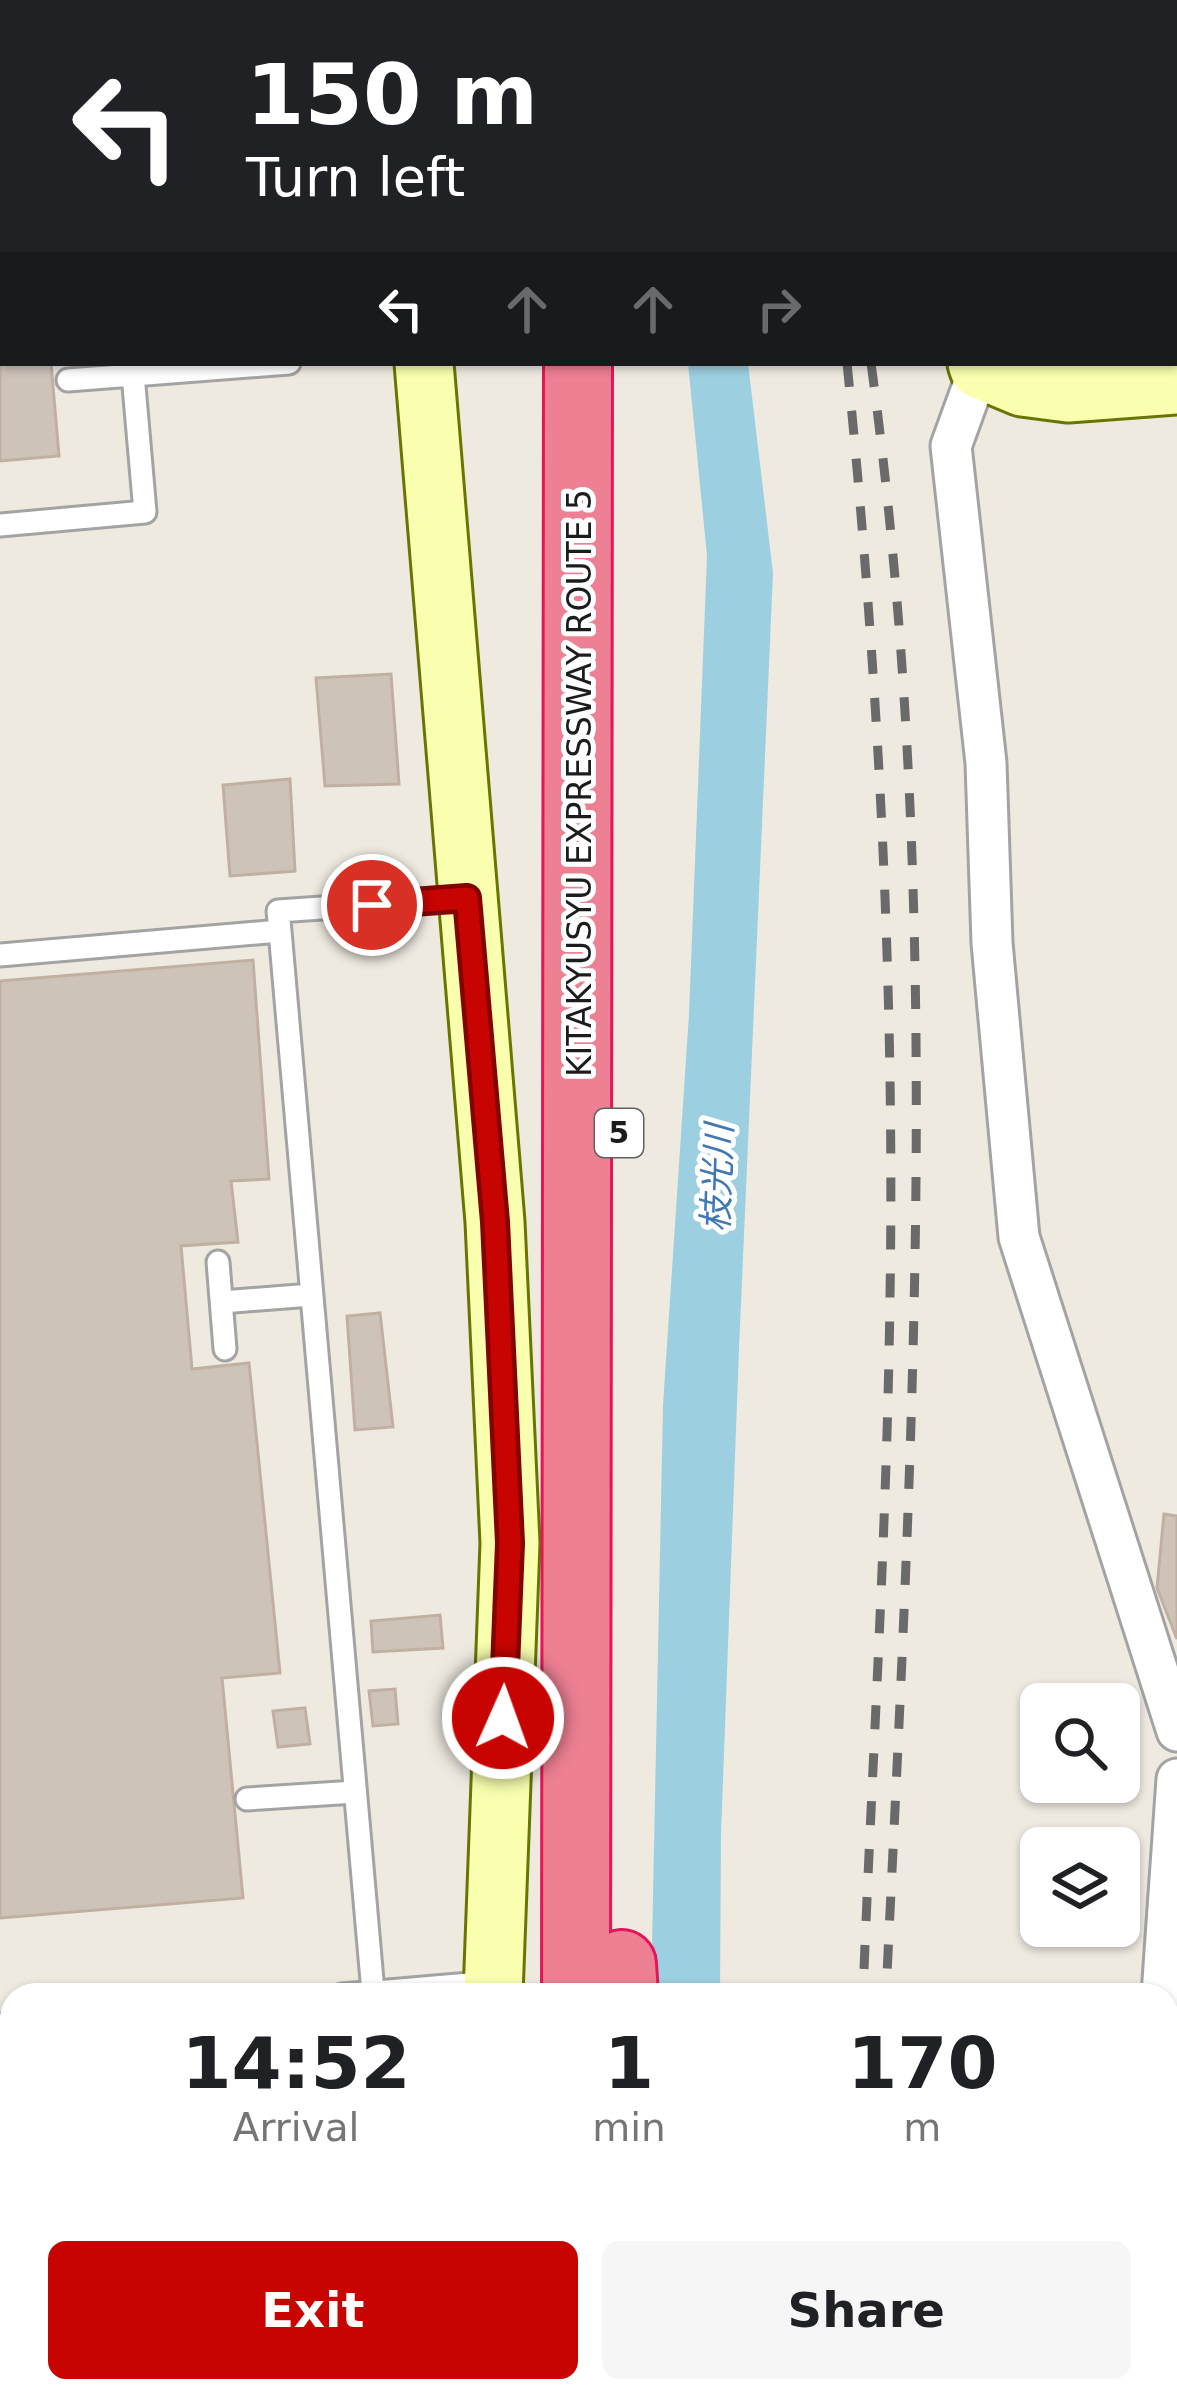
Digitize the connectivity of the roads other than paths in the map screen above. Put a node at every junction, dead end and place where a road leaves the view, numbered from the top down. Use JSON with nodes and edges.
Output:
{"nodes":[{"id":1,"x":210,"y":366,"type":"edge"},
{"id":2,"x":424,"y":366,"type":"edge"},
{"id":3,"x":578,"y":366,"type":"edge"},
{"id":4,"x":617,"y":366,"type":"edge"},
{"id":5,"x":978,"y":366,"type":"edge"},
{"id":6,"x":132,"y":369,"type":"edge"},
{"id":7,"x":68,"y":380,"type":"dead end"},
{"id":8,"x":1177,"y":385,"type":"edge"},
{"id":9,"x":0,"y":525,"type":"edge"},
{"id":10,"x":467,"y":898,"type":"junction"},
{"id":11,"x":280,"y":932,"type":"junction"},
{"id":12,"x":0,"y":956,"type":"edge"},
{"id":13,"x":218,"y":1262,"type":"dead end"},
{"id":14,"x":311,"y":1295,"type":"junction"},
{"id":15,"x":222,"y":1302,"type":"junction"},
{"id":16,"x":225,"y":1349,"type":"dead end"},
{"id":17,"x":1177,"y":1732,"type":"edge"},
{"id":18,"x":1177,"y":1779,"type":"edge"},
{"id":19,"x":355,"y":1792,"type":"junction"},
{"id":20,"x":247,"y":1799,"type":"dead end"},
{"id":21,"x":597,"y":1946,"type":"edge"},
{"id":22,"x":372,"y":1983,"type":"edge"},
{"id":23,"x":508,"y":1983,"type":"edge"},
{"id":24,"x":524,"y":1983,"type":"edge"},
{"id":25,"x":1163,"y":1983,"type":"edge"}],
"edges":[{"from":1,"to":6,"type":"lane"},
{"from":2,"to":10,"type":"street"},
{"from":3,"to":21,"type":"highway","name":"KITAKYUSYU EXPRESSWAY ROUTE 5"},
{"from":4,"to":21,"type":"highway","name":"KITAKYUSYU EXPRESSWAY ROUTE 5","number":"5"},
{"from":5,"to":8,"type":"street"},
{"from":5,"to":17,"type":"street"},
{"from":6,"to":7,"type":"lane"},
{"from":6,"to":9,"type":"lane"},
{"from":10,"to":11,"type":"lane"},
{"from":10,"to":23,"type":"street"},
{"from":11,"to":12,"type":"lane"},
{"from":11,"to":14,"type":"lane"},
{"from":13,"to":15,"type":"lane"},
{"from":14,"to":15,"type":"lane"},
{"from":14,"to":19,"type":"lane"},
{"from":15,"to":16,"type":"lane"},
{"from":18,"to":25,"type":"street"},
{"from":19,"to":20,"type":"lane"},
{"from":19,"to":22,"type":"lane"},
{"from":21,"to":24,"type":"highway"}]}
